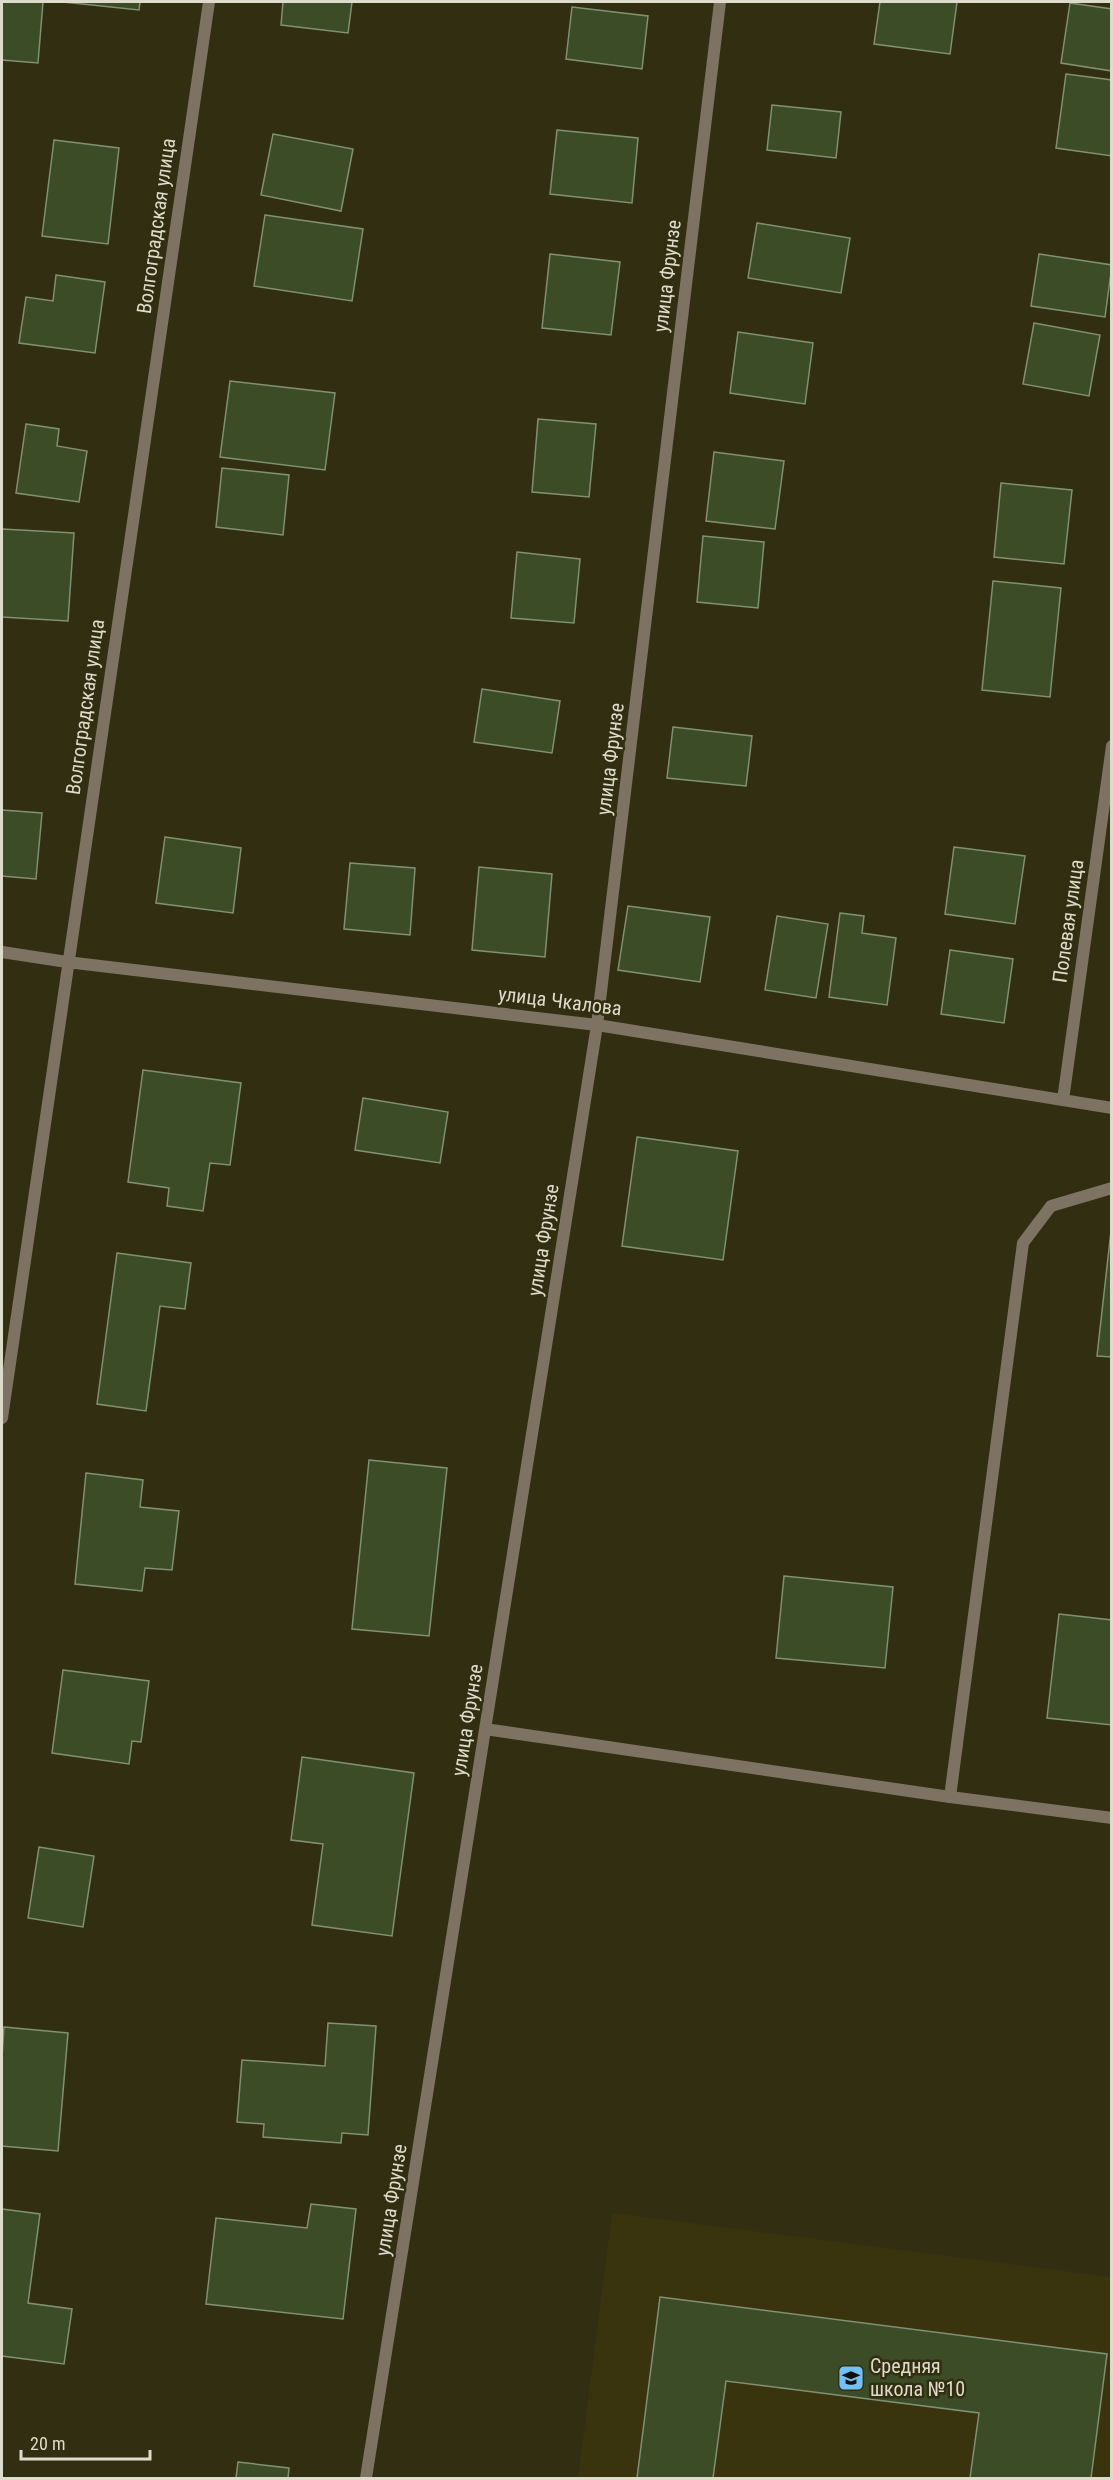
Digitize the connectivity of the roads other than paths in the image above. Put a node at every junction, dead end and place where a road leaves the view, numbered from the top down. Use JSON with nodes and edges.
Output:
{"nodes":[{"id":1,"x":209,"y":2,"type":"edge"},
{"id":2,"x":720,"y":2,"type":"edge"},
{"id":3,"x":1112,"y":746,"type":"edge"},
{"id":4,"x":2,"y":952,"type":"edge"},
{"id":5,"x":67,"y":962,"type":"junction"},
{"id":6,"x":597,"y":1025,"type":"junction"},
{"id":7,"x":1063,"y":1100,"type":"junction"},
{"id":8,"x":1112,"y":1108,"type":"edge"},
{"id":9,"x":1112,"y":1188,"type":"edge"},
{"id":10,"x":2,"y":1418,"type":"edge"},
{"id":11,"x":485,"y":1729,"type":"junction"},
{"id":12,"x":950,"y":1797,"type":"junction"},
{"id":13,"x":1112,"y":1818,"type":"edge"},
{"id":14,"x":366,"y":2478,"type":"edge"}],
"edges":[{"from":1,"to":5,"type":"street","name":"Волгоградская улица"},
{"from":2,"to":6,"type":"street","name":"улица Фрунзе"},
{"from":3,"to":7,"type":"street","name":"Полевая улица"},
{"from":4,"to":5,"type":"street","name":"улица Чкалова"},
{"from":5,"to":6,"type":"street","name":"улица Чкалова"},
{"from":5,"to":10,"type":"street","name":"Волгоградская улица"},
{"from":6,"to":7,"type":"street","name":"улица Чкалова"},
{"from":6,"to":11,"type":"street","name":"улица Фрунзе"},
{"from":7,"to":8,"type":"street","name":"улица Чкалова"},
{"from":9,"to":12,"type":"street"},
{"from":11,"to":12,"type":"street"},
{"from":11,"to":14,"type":"street","name":"улица Фрунзе"},
{"from":12,"to":13,"type":"street"}]}
